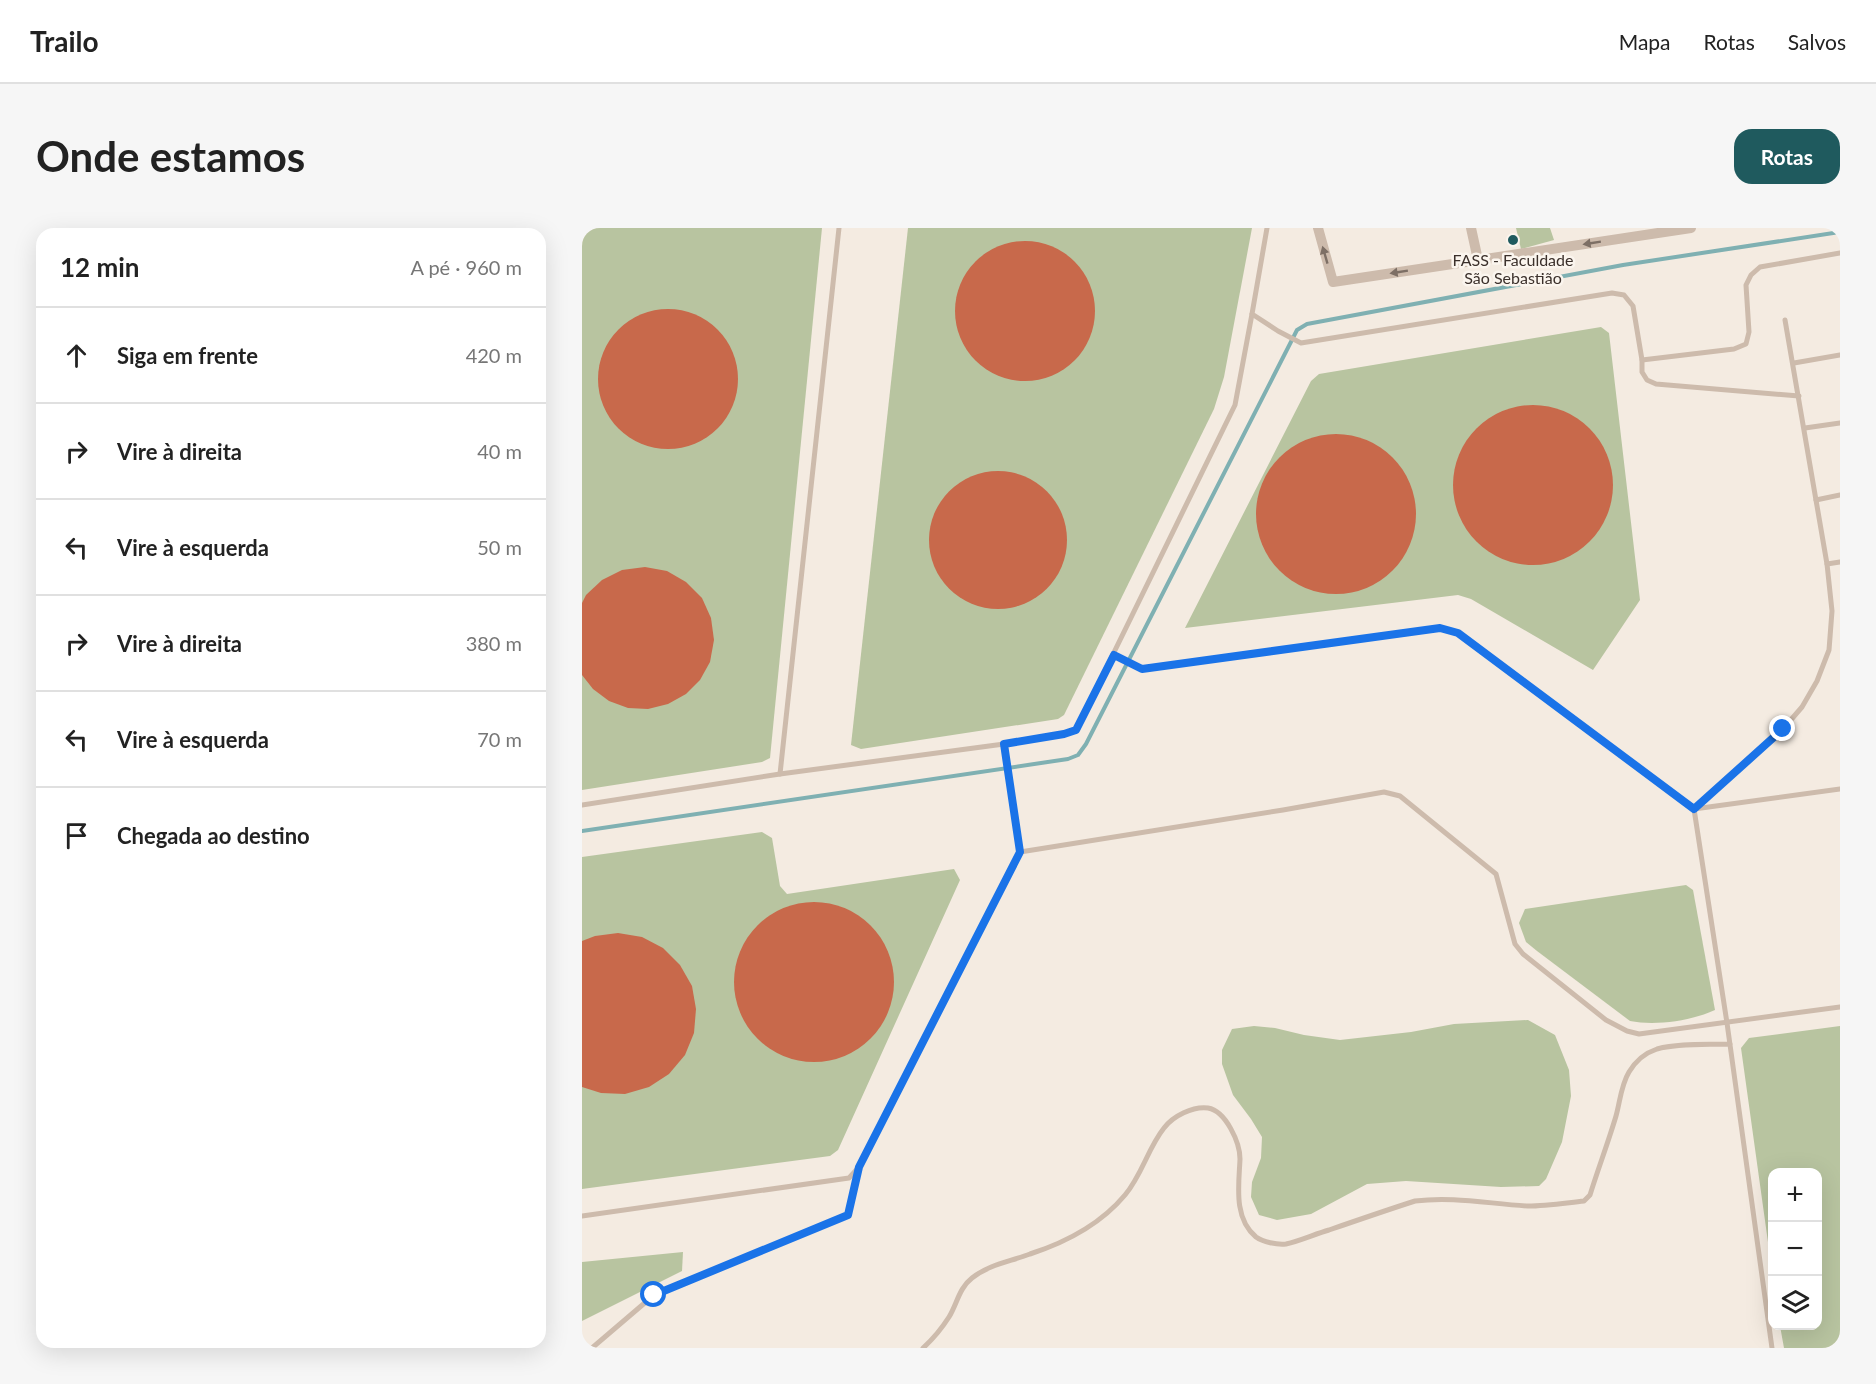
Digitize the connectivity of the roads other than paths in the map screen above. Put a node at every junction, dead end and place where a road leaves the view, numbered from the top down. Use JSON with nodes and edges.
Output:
{"nodes":[{"id":1,"x":839,"y":228,"type":"edge"},
{"id":2,"x":1267,"y":228,"type":"edge"},
{"id":3,"x":1318,"y":228,"type":"edge"},
{"id":4,"x":1471,"y":228,"type":"edge"},
{"id":5,"x":1691,"y":228,"type":"edge"},
{"id":6,"x":1632,"y":232,"type":"edge"},
{"id":7,"x":1840,"y":253,"type":"edge"},
{"id":8,"x":1478,"y":260,"type":"junction"},
{"id":9,"x":1252,"y":314,"type":"junction"},
{"id":10,"x":1785,"y":320,"type":"dead end"},
{"id":11,"x":1840,"y":355,"type":"edge"},
{"id":12,"x":1642,"y":360,"type":"junction"},
{"id":13,"x":1794,"y":363,"type":"junction"},
{"id":14,"x":1799,"y":396,"type":"junction"},
{"id":15,"x":1840,"y":423,"type":"edge"},
{"id":16,"x":1805,"y":428,"type":"junction"},
{"id":17,"x":1840,"y":495,"type":"edge"},
{"id":18,"x":1816,"y":500,"type":"junction"},
{"id":19,"x":1840,"y":562,"type":"edge"},
{"id":20,"x":1827,"y":564,"type":"junction"},
{"id":21,"x":1114,"y":655,"type":"junction"},
{"id":22,"x":1004,"y":744,"type":"junction"},
{"id":23,"x":780,"y":774,"type":"junction"},
{"id":24,"x":1840,"y":789,"type":"edge"},
{"id":25,"x":582,"y":805,"type":"edge"},
{"id":26,"x":1694,"y":809,"type":"junction"},
{"id":27,"x":1020,"y":852,"type":"junction"},
{"id":28,"x":1840,"y":1007,"type":"edge"},
{"id":29,"x":1727,"y":1023,"type":"junction"},
{"id":30,"x":1730,"y":1044,"type":"junction"},
{"id":31,"x":859,"y":1167,"type":"junction"},
{"id":32,"x":582,"y":1216,"type":"edge"},
{"id":33,"x":592,"y":1348,"type":"edge"},
{"id":34,"x":923,"y":1348,"type":"edge"},
{"id":35,"x":1772,"y":1348,"type":"edge"}],
"edges":[{"from":1,"to":23,"type":"lane"},
{"from":2,"to":9,"type":"lane"},
{"from":8,"to":3,"type":"street","one_way":true},
{"from":4,"to":8,"type":"street"},
{"from":5,"to":6,"type":"street"},
{"from":6,"to":8,"type":"street","one_way":true},
{"from":7,"to":12,"type":"lane"},
{"from":9,"to":12,"type":"lane"},
{"from":9,"to":21,"type":"lane"},
{"from":10,"to":13,"type":"lane"},
{"from":11,"to":13,"type":"lane"},
{"from":12,"to":14,"type":"lane"},
{"from":13,"to":14,"type":"lane"},
{"from":14,"to":16,"type":"lane"},
{"from":15,"to":16,"type":"lane"},
{"from":16,"to":18,"type":"lane"},
{"from":17,"to":18,"type":"lane"},
{"from":18,"to":20,"type":"lane"},
{"from":19,"to":20,"type":"lane"},
{"from":20,"to":26,"type":"lane"},
{"from":21,"to":22,"type":"lane"},
{"from":21,"to":26,"type":"lane"},
{"from":22,"to":23,"type":"lane"},
{"from":22,"to":27,"type":"lane"},
{"from":23,"to":25,"type":"lane"},
{"from":24,"to":26,"type":"lane"},
{"from":26,"to":29,"type":"lane"},
{"from":27,"to":29,"type":"lane"},
{"from":27,"to":31,"type":"lane"},
{"from":28,"to":29,"type":"lane"},
{"from":29,"to":30,"type":"lane"},
{"from":30,"to":34,"type":"lane"},
{"from":30,"to":35,"type":"lane"},
{"from":31,"to":32,"type":"lane"},
{"from":31,"to":33,"type":"lane"}]}
